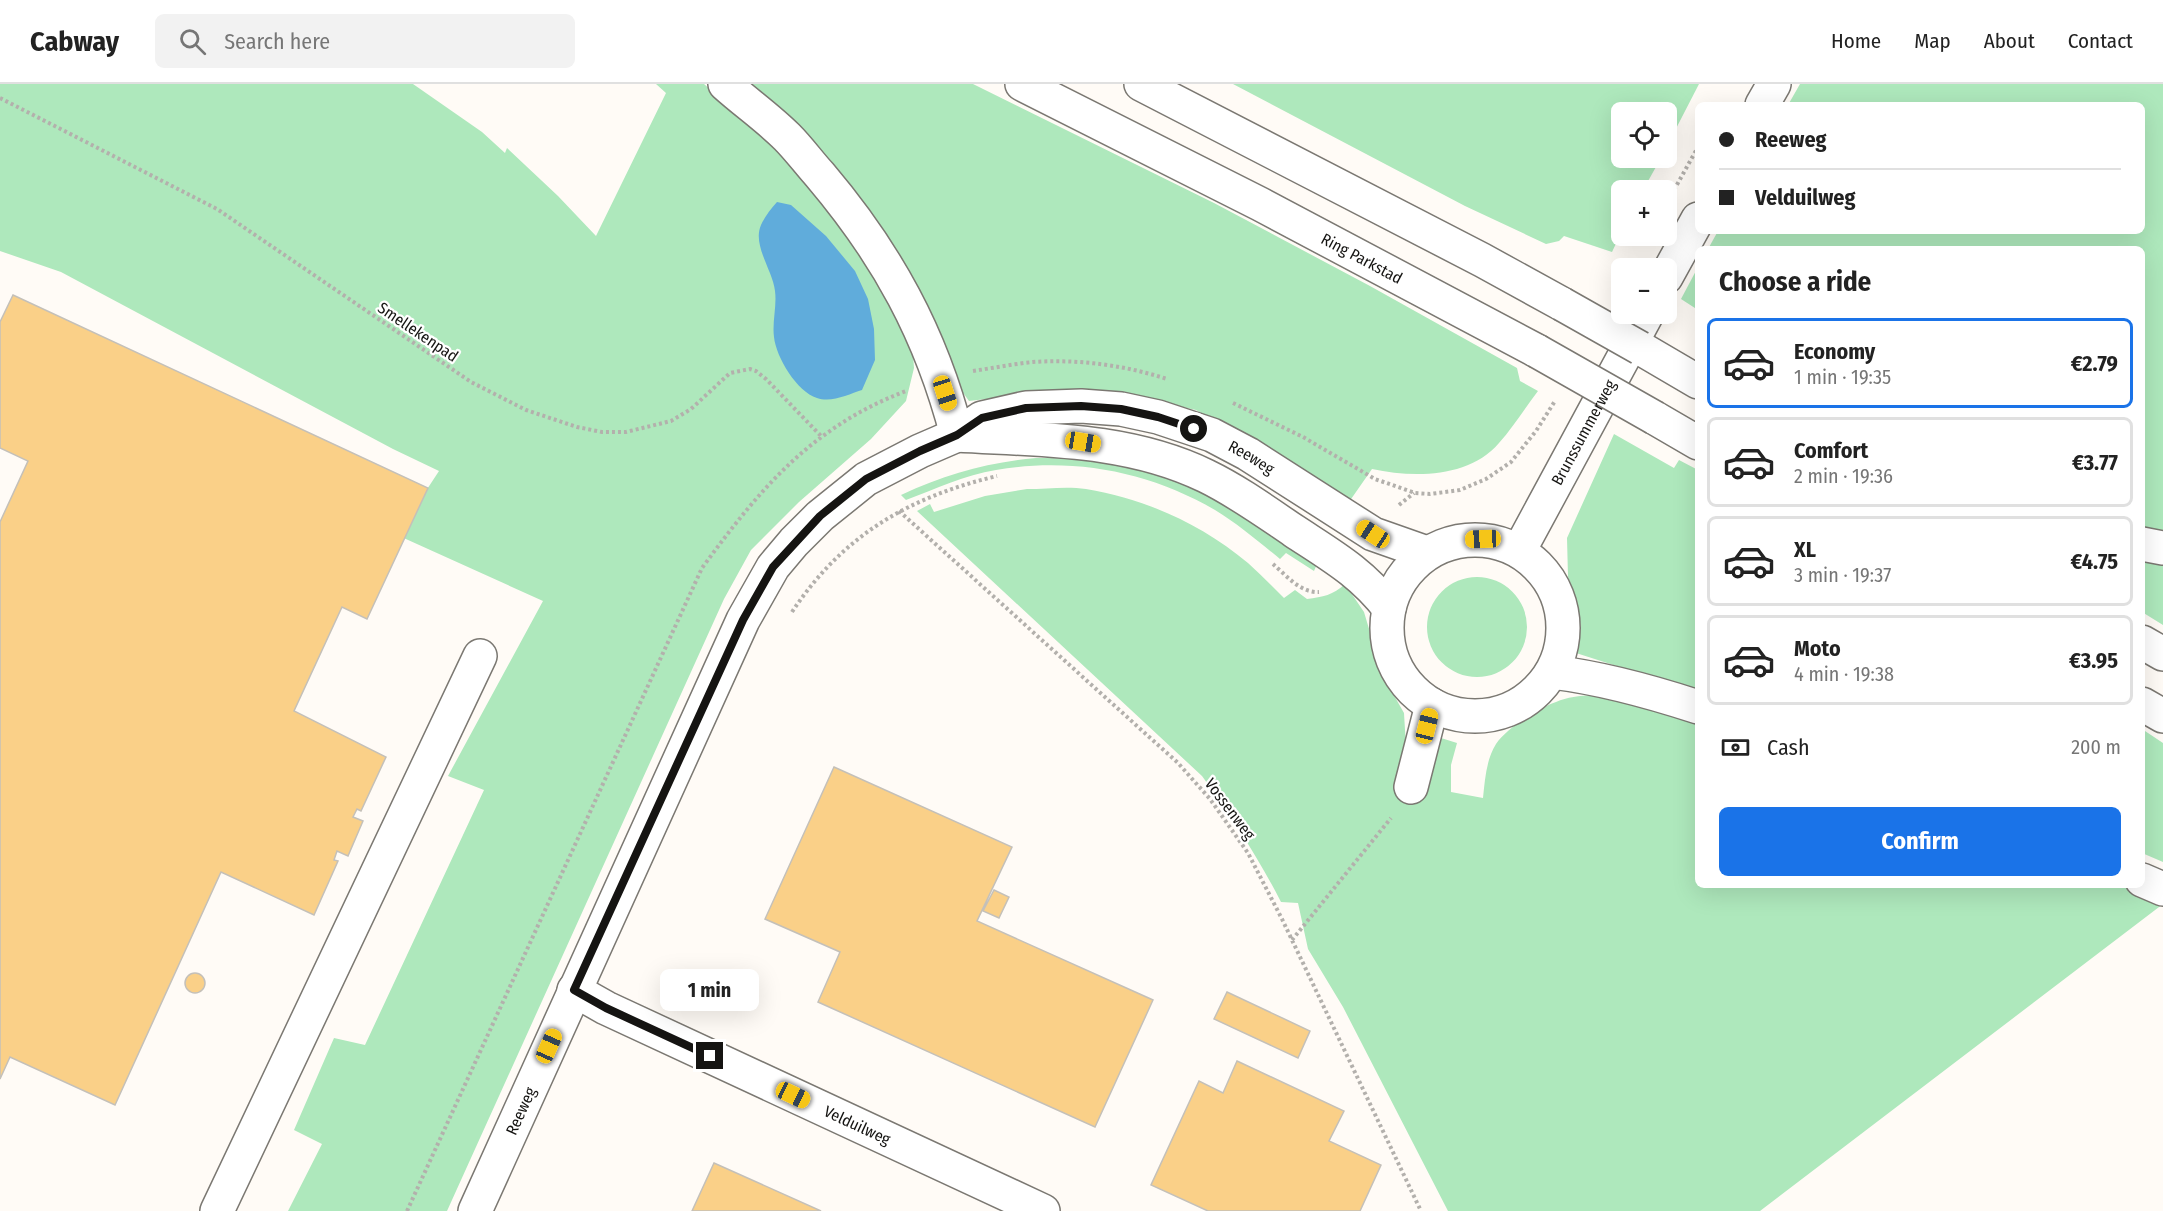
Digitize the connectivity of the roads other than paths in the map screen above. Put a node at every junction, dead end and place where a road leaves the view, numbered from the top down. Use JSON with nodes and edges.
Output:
{"nodes":[{"id":1,"x":725,"y":84,"type":"edge"},
{"id":2,"x":1022,"y":84,"type":"edge"},
{"id":3,"x":1141,"y":84,"type":"edge"},
{"id":4,"x":1774,"y":84,"type":"edge"},
{"id":5,"x":1764,"y":102,"type":"edge"},
{"id":6,"x":1695,"y":224,"type":"edge"},
{"id":7,"x":1676,"y":258,"type":"edge"},
{"id":8,"x":1642,"y":324,"type":"edge"},
{"id":9,"x":1692,"y":377,"type":"edge"},
{"id":10,"x":957,"y":435,"type":"junction"},
{"id":11,"x":1695,"y":441,"type":"edge"},
{"id":12,"x":2145,"y":545,"type":"edge"},
{"id":13,"x":2163,"y":548,"type":"edge"},
{"id":14,"x":1520,"y":551,"type":"junction"},
{"id":15,"x":1427,"y":553,"type":"junction"},
{"id":16,"x":1389,"y":608,"type":"junction"},
{"id":17,"x":2145,"y":644,"type":"edge"},
{"id":18,"x":2163,"y":654,"type":"edge"},
{"id":19,"x":480,"y":656,"type":"dead end"},
{"id":20,"x":1552,"y":672,"type":"junction"},
{"id":21,"x":1432,"y":705,"type":"junction"},
{"id":22,"x":1695,"y":705,"type":"edge"},
{"id":23,"x":2145,"y":706,"type":"edge"},
{"id":24,"x":2163,"y":716,"type":"edge"},
{"id":25,"x":1412,"y":787,"type":"road end"},
{"id":26,"x":2145,"y":881,"type":"edge"},
{"id":27,"x":2163,"y":889,"type":"edge"},
{"id":28,"x":574,"y":990,"type":"junction"},
{"id":29,"x":217,"y":1211,"type":"edge"},
{"id":30,"x":475,"y":1211,"type":"edge"},
{"id":31,"x":1043,"y":1211,"type":"edge"}],
"edges":[{"from":1,"to":10,"type":"main road"},
{"from":2,"to":11,"type":"main road","name":"Ring Parkstad","bridge":true},
{"from":3,"to":9,"type":"main road","bridge":true},
{"from":4,"to":5,"type":"main road"},
{"from":6,"to":7,"type":"main road"},
{"from":8,"to":14,"type":"main road","name":"Brunssummerweg"},
{"from":10,"to":15,"type":"main road","name":"Reeweg"},
{"from":10,"to":16,"type":"main road","name":"Reeweg"},
{"from":10,"to":28,"type":"main road","name":"Reeweg"},
{"from":12,"to":13,"type":"main road"},
{"from":14,"to":15,"type":"main road"},
{"from":14,"to":20,"type":"main road"},
{"from":15,"to":16,"type":"main road"},
{"from":16,"to":21,"type":"main road"},
{"from":17,"to":18,"type":"main road"},
{"from":19,"to":29,"type":"main road"},
{"from":20,"to":21,"type":"main road"},
{"from":20,"to":22,"type":"main road"},
{"from":21,"to":25,"type":"main road"},
{"from":23,"to":24,"type":"main road"},
{"from":26,"to":27,"type":"main road"},
{"from":28,"to":30,"type":"main road","name":"Reeweg"},
{"from":28,"to":31,"type":"main road","name":"Velduilweg"}]}
